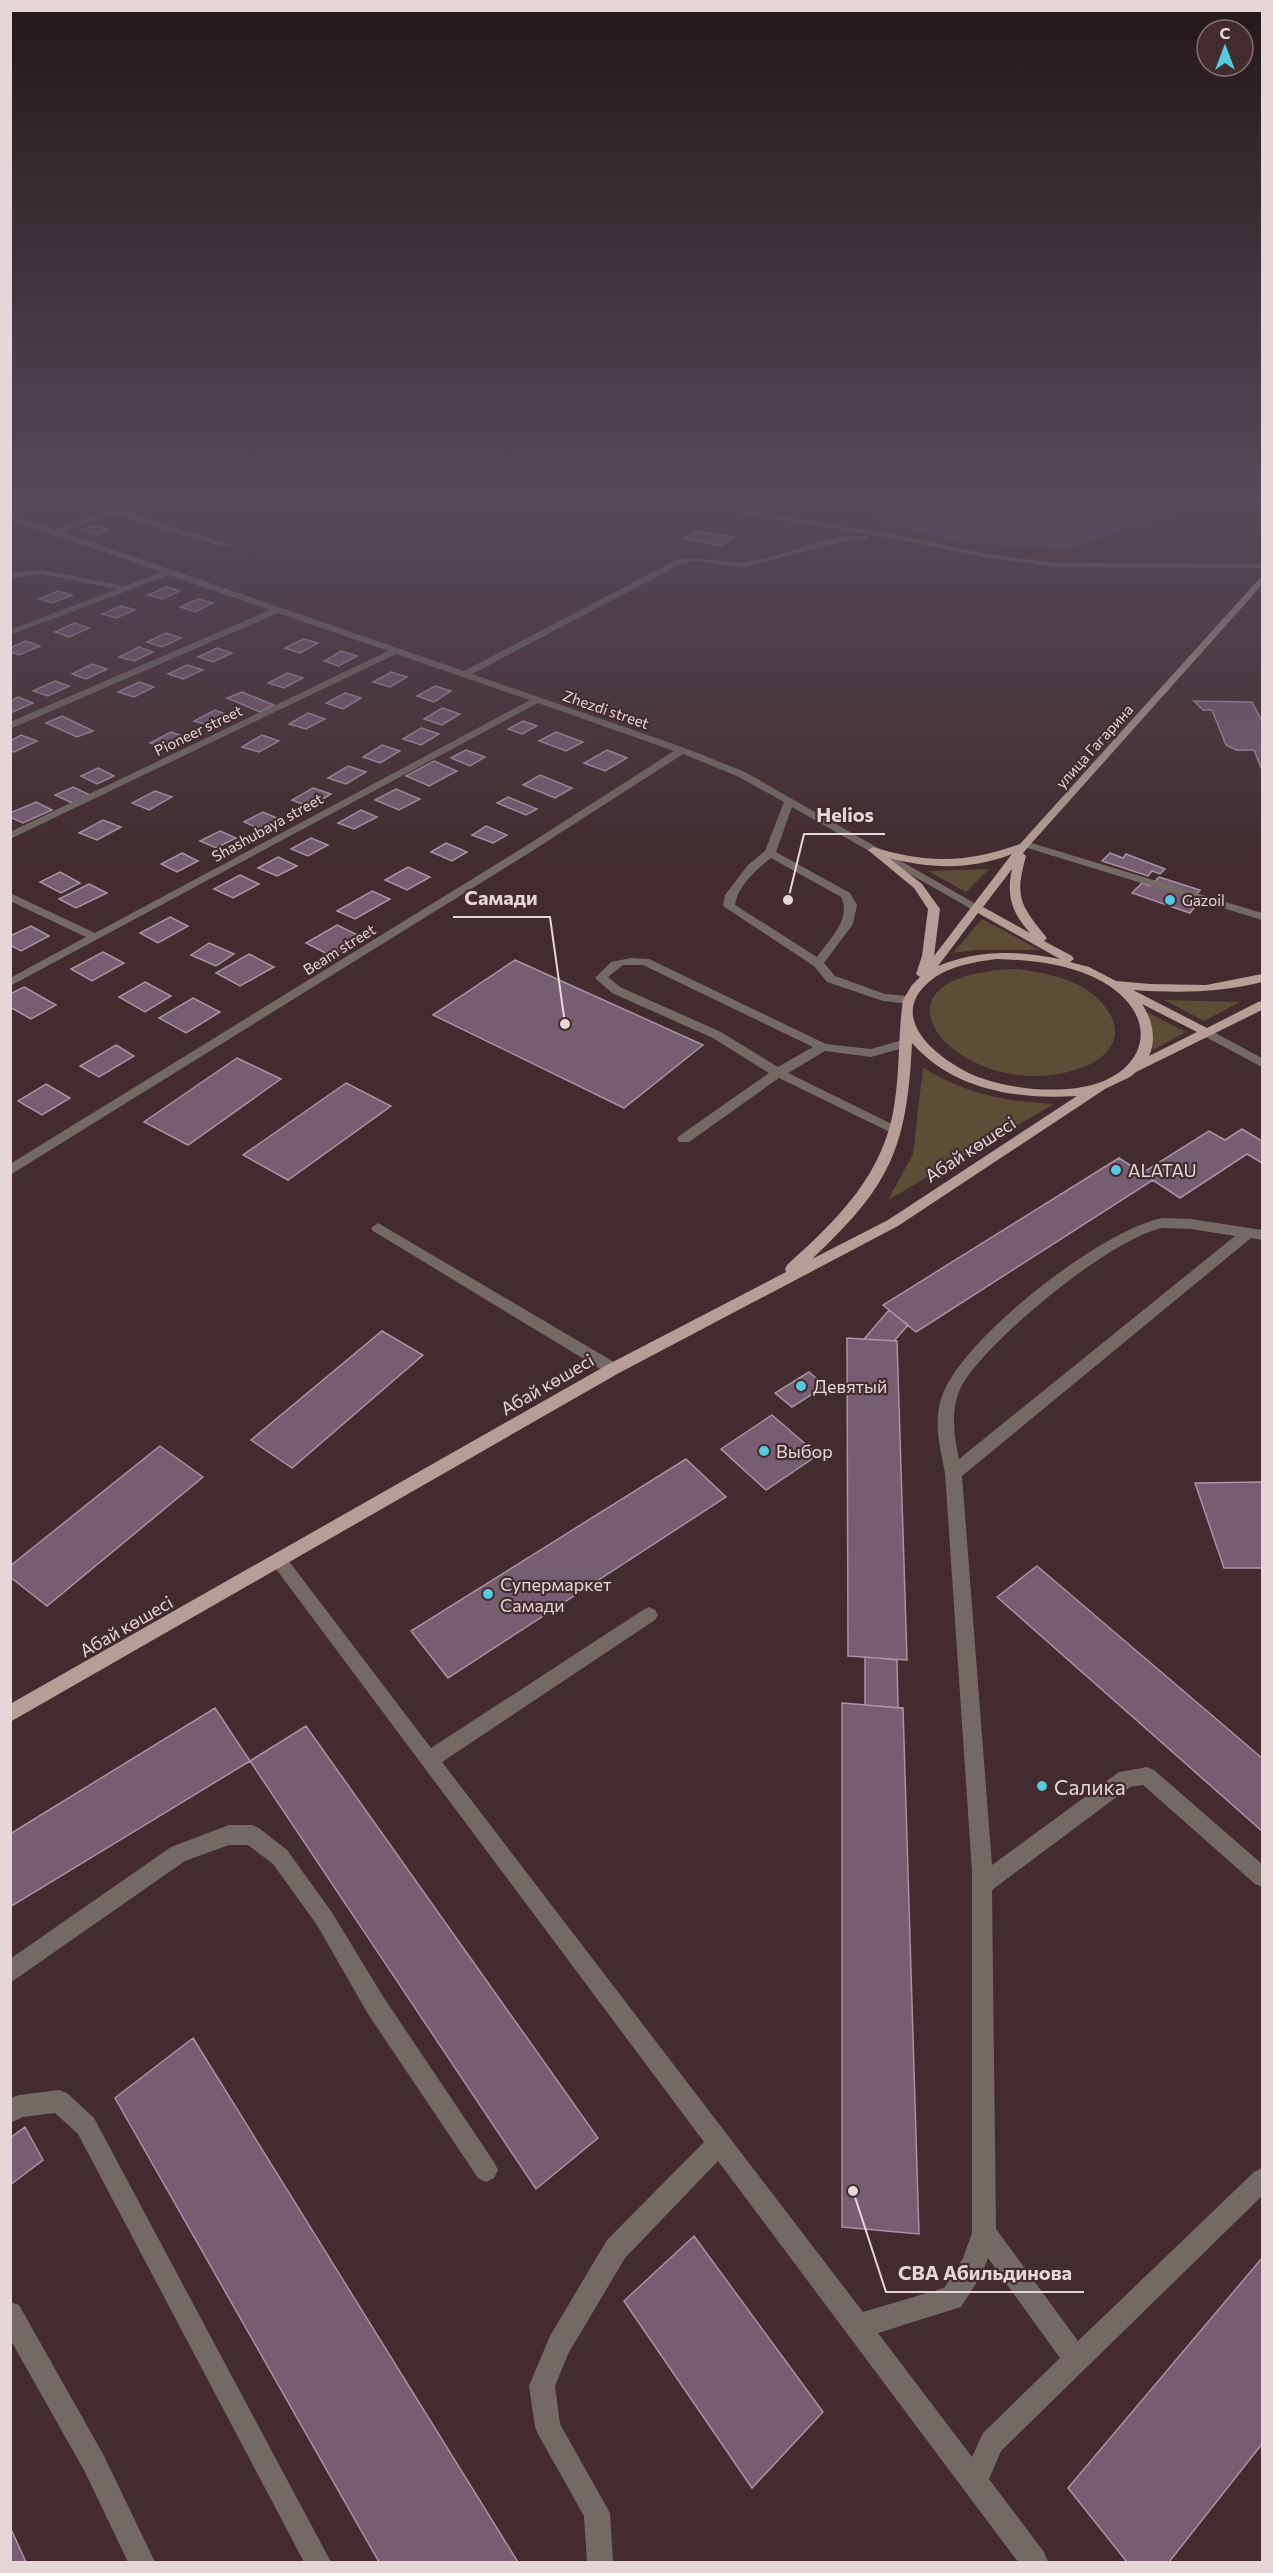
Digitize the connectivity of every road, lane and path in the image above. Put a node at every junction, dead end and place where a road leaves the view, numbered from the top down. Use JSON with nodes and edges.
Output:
{"nodes":[{"id":1,"x":39,"y":622,"type":"edge"},
{"id":2,"x":249,"y":622,"type":"edge"},
{"id":3,"x":317,"y":622,"type":"edge"},
{"id":4,"x":564,"y":622,"type":"edge"},
{"id":5,"x":1226,"y":622,"type":"edge"},
{"id":6,"x":10,"y":633,"type":"edge"},
{"id":7,"x":397,"y":650,"type":"junction"},
{"id":8,"x":466,"y":674,"type":"junction"},
{"id":9,"x":539,"y":699,"type":"junction"},
{"id":10,"x":10,"y":726,"type":"edge"},
{"id":11,"x":682,"y":750,"type":"junction"},
{"id":12,"x":789,"y":802,"type":"junction"},
{"id":13,"x":10,"y":836,"type":"edge"},
{"id":14,"x":1025,"y":844,"type":"junction"},
{"id":15,"x":873,"y":850,"type":"junction"},
{"id":16,"x":770,"y":854,"type":"junction"},
{"id":17,"x":10,"y":896,"type":"edge"},
{"id":18,"x":977,"y":908,"type":"junction"},
{"id":19,"x":1263,"y":917,"type":"edge"},
{"id":20,"x":95,"y":937,"type":"junction"},
{"id":21,"x":1053,"y":951,"type":"junction"},
{"id":22,"x":818,"y":963,"type":"junction"},
{"id":23,"x":1094,"y":974,"type":"junction"},
{"id":24,"x":1263,"y":978,"type":"edge"},
{"id":25,"x":10,"y":983,"type":"edge"},
{"id":26,"x":920,"y":983,"type":"junction"},
{"id":27,"x":1112,"y":984,"type":"junction"},
{"id":28,"x":909,"y":1000,"type":"junction"},
{"id":29,"x":1263,"y":1005,"type":"edge"},
{"id":30,"x":907,"y":1016,"type":"junction"},
{"id":31,"x":1206,"y":1032,"type":"junction"},
{"id":32,"x":906,"y":1043,"type":"junction"},
{"id":33,"x":824,"y":1047,"type":"junction"},
{"id":34,"x":1263,"y":1063,"type":"edge"},
{"id":35,"x":1128,"y":1072,"type":"junction"},
{"id":36,"x":778,"y":1073,"type":"junction"},
{"id":37,"x":1101,"y":1086,"type":"junction"},
{"id":38,"x":895,"y":1129,"type":"junction"},
{"id":39,"x":684,"y":1139,"type":"dead end"},
{"id":40,"x":10,"y":1171,"type":"edge"},
{"id":41,"x":378,"y":1228,"type":"dead end"},
{"id":42,"x":1255,"y":1234,"type":"edge"},
{"id":43,"x":776,"y":1282,"type":"junction"},
{"id":44,"x":613,"y":1369,"type":"junction"},
{"id":45,"x":953,"y":1473,"type":"junction"},
{"id":46,"x":279,"y":1561,"type":"junction"},
{"id":47,"x":650,"y":1615,"type":"dead end"},
{"id":48,"x":10,"y":1714,"type":"edge"},
{"id":49,"x":429,"y":1760,"type":"junction"},
{"id":50,"x":1263,"y":1877,"type":"edge"},
{"id":51,"x":982,"y":1885,"type":"junction"},
{"id":52,"x":10,"y":1972,"type":"edge"},
{"id":53,"x":10,"y":2112,"type":"edge"},
{"id":54,"x":718,"y":2145,"type":"junction"},
{"id":55,"x":486,"y":2170,"type":"dead end"},
{"id":56,"x":1263,"y":2180,"type":"edge"},
{"id":57,"x":984,"y":2233,"type":"junction"},
{"id":58,"x":10,"y":2314,"type":"edge"},
{"id":59,"x":859,"y":2326,"type":"junction"},
{"id":60,"x":1077,"y":2360,"type":"junction"},
{"id":61,"x":974,"y":2482,"type":"junction"},
{"id":62,"x":142,"y":2562,"type":"edge"},
{"id":63,"x":318,"y":2562,"type":"edge"},
{"id":64,"x":600,"y":2562,"type":"edge"},
{"id":65,"x":1034,"y":2562,"type":"edge"}],
"edges":[{"from":1,"to":6,"type":"street"},
{"from":2,"to":10,"type":"street"},
{"from":3,"to":7,"type":"street","name":"Zhezdi street"},
{"from":4,"to":8,"type":"street"},
{"from":5,"to":14,"type":"main road","name":"улица Гагарина"},
{"from":7,"to":8,"type":"street","name":"Zhezdi street"},
{"from":7,"to":13,"type":"street","name":"Pioneer street"},
{"from":8,"to":9,"type":"street","name":"Zhezdi street"},
{"from":9,"to":11,"type":"street","name":"Zhezdi street"},
{"from":9,"to":20,"type":"street","name":"Shashubaya street"},
{"from":11,"to":12,"type":"street","name":"Zhezdi street"},
{"from":11,"to":40,"type":"street","name":"Beam street"},
{"from":12,"to":15,"type":"street","name":"Zhezdi street"},
{"from":12,"to":16,"type":"street"},
{"from":14,"to":15,"type":"main road"},
{"from":14,"to":18,"type":"main road","name":"улица Гагарина"},
{"from":14,"to":19,"type":"street"},
{"from":14,"to":21,"type":"main road"},
{"from":15,"to":18,"type":"street","name":"Zhezdi street"},
{"from":15,"to":26,"type":"main road"},
{"from":16,"to":22,"type":"street"},
{"from":16,"to":22,"type":"street"},
{"from":17,"to":20,"type":"street"},
{"from":18,"to":21,"type":"main road"},
{"from":18,"to":26,"type":"main road","name":"улица Гагарина"},
{"from":20,"to":25,"type":"street","name":"Shashubaya street"},
{"from":21,"to":23,"type":"main road"},
{"from":22,"to":28,"type":"street"},
{"from":23,"to":26,"type":"main road"},
{"from":23,"to":27,"type":"main road"},
{"from":24,"to":27,"type":"main road"},
{"from":26,"to":28,"type":"main road"},
{"from":27,"to":31,"type":"main road"},
{"from":27,"to":35,"type":"main road"},
{"from":28,"to":30,"type":"main road"},
{"from":29,"to":31,"type":"main road"},
{"from":30,"to":32,"type":"main road"},
{"from":30,"to":37,"type":"main road"},
{"from":31,"to":34,"type":"street"},
{"from":31,"to":35,"type":"main road"},
{"from":32,"to":33,"type":"street"},
{"from":32,"to":38,"type":"main road"},
{"from":33,"to":36,"type":"street"},
{"from":33,"to":36,"type":"street"},
{"from":35,"to":37,"type":"main road"},
{"from":36,"to":38,"type":"street"},
{"from":36,"to":39,"type":"street"},
{"from":37,"to":43,"type":"main road","name":"Абай көшесі"},
{"from":38,"to":43,"type":"main road"},
{"from":41,"to":44,"type":"street"},
{"from":42,"to":45,"type":"street"},
{"from":42,"to":45,"type":"street"},
{"from":43,"to":44,"type":"main road","name":"Абай көшесі"},
{"from":44,"to":46,"type":"main road","name":"Абай көшесі"},
{"from":45,"to":51,"type":"street"},
{"from":46,"to":48,"type":"main road","name":"Абай көшесі"},
{"from":46,"to":49,"type":"street"},
{"from":47,"to":49,"type":"street"},
{"from":49,"to":54,"type":"street"},
{"from":50,"to":51,"type":"street"},
{"from":51,"to":57,"type":"street"},
{"from":52,"to":55,"type":"street"},
{"from":53,"to":63,"type":"street"},
{"from":54,"to":59,"type":"street"},
{"from":54,"to":64,"type":"street"},
{"from":56,"to":60,"type":"street"},
{"from":57,"to":59,"type":"street"},
{"from":57,"to":60,"type":"street"},
{"from":58,"to":62,"type":"street"},
{"from":59,"to":61,"type":"street"},
{"from":60,"to":61,"type":"street"},
{"from":61,"to":65,"type":"street"}]}
